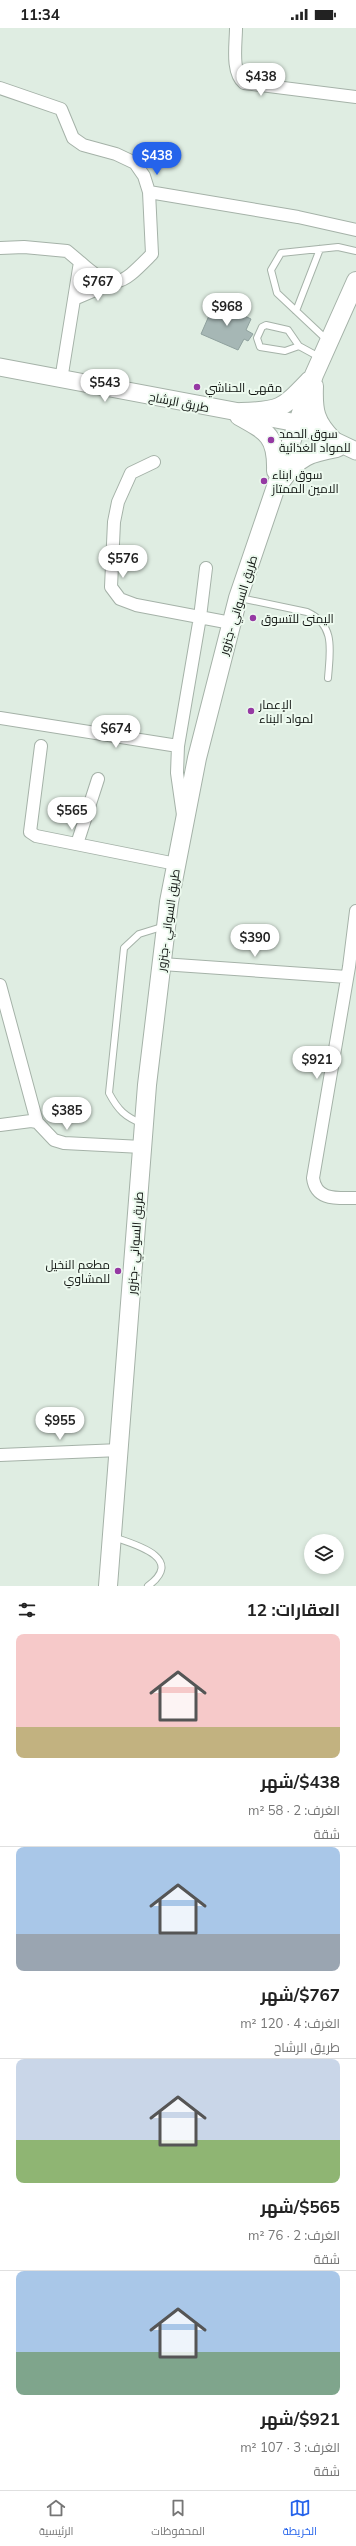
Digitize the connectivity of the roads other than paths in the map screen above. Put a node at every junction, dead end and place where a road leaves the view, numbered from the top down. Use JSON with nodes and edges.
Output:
{"nodes":[{"id":1,"x":236,"y":28,"type":"edge"},
{"id":2,"x":0,"y":88,"type":"edge"},
{"id":3,"x":356,"y":97,"type":"edge"},
{"id":4,"x":149,"y":192,"type":"junction"},
{"id":5,"x":356,"y":230,"type":"edge"},
{"id":6,"x":0,"y":248,"type":"edge"},
{"id":7,"x":320,"y":249,"type":"junction"},
{"id":8,"x":356,"y":251,"type":"edge"},
{"id":9,"x":80,"y":262,"type":"junction"},
{"id":10,"x":114,"y":282,"type":"junction"},
{"id":11,"x":356,"y":282,"type":"edge"},
{"id":12,"x":74,"y":299,"type":"junction"},
{"id":13,"x":296,"y":311,"type":"junction"},
{"id":14,"x":299,"y":346,"type":"junction"},
{"id":15,"x":326,"y":350,"type":"junction"},
{"id":16,"x":0,"y":367,"type":"edge"},
{"id":17,"x":314,"y":375,"type":"junction"},
{"id":18,"x":61,"y":380,"type":"junction"},
{"id":19,"x":240,"y":414,"type":"junction"},
{"id":20,"x":295,"y":430,"type":"junction"},
{"id":21,"x":335,"y":444,"type":"junction"},
{"id":22,"x":356,"y":451,"type":"edge"},
{"id":23,"x":154,"y":462,"type":"dead end"},
{"id":24,"x":274,"y":492,"type":"junction"},
{"id":25,"x":206,"y":568,"type":"dead end"},
{"id":26,"x":238,"y":598,"type":"junction"},
{"id":27,"x":200,"y":617,"type":"junction"},
{"id":28,"x":231,"y":623,"type":"junction"},
{"id":29,"x":328,"y":678,"type":"dead end"},
{"id":30,"x":0,"y":718,"type":"edge"},
{"id":31,"x":41,"y":746,"type":"dead end"},
{"id":32,"x":178,"y":746,"type":"junction"},
{"id":33,"x":98,"y":779,"type":"dead end"},
{"id":34,"x":184,"y":824,"type":"junction"},
{"id":35,"x":77,"y":844,"type":"junction"},
{"id":36,"x":176,"y":864,"type":"junction"},
{"id":37,"x":356,"y":910,"type":"edge"},
{"id":38,"x":166,"y":926,"type":"junction"},
{"id":39,"x":162,"y":964,"type":"junction"},
{"id":40,"x":347,"y":977,"type":"junction"},
{"id":41,"x":0,"y":985,"type":"edge"},
{"id":42,"x":37,"y":1122,"type":"junction"},
{"id":43,"x":144,"y":1124,"type":"junction"},
{"id":44,"x":0,"y":1125,"type":"edge"},
{"id":45,"x":142,"y":1147,"type":"junction"},
{"id":46,"x":356,"y":1198,"type":"edge"},
{"id":47,"x":120,"y":1450,"type":"junction"},
{"id":48,"x":0,"y":1455,"type":"edge"},
{"id":49,"x":112,"y":1537,"type":"junction"},
{"id":50,"x":108,"y":1586,"type":"edge"},
{"id":51,"x":148,"y":1586,"type":"edge"}],
"edges":[{"from":1,"to":3,"type":"street"},
{"from":2,"to":4,"type":"street"},
{"from":4,"to":5,"type":"street"},
{"from":4,"to":10,"type":"street"},
{"from":6,"to":9,"type":"street"},
{"from":7,"to":8,"type":"lane"},
{"from":7,"to":13,"type":"lane"},
{"from":7,"to":13,"type":"lane"},
{"from":9,"to":10,"type":"street"},
{"from":9,"to":12,"type":"street"},
{"from":10,"to":12,"type":"street"},
{"from":11,"to":15,"type":"main road","name":"طريق السواني -جنزور"},
{"from":12,"to":18,"type":"street"},
{"from":13,"to":15,"type":"lane"},
{"from":14,"to":14,"type":"lane"},
{"from":14,"to":15,"type":"lane"},
{"from":15,"to":17,"type":"main road","name":"طريق السواني -جنزور"},
{"from":16,"to":18,"type":"main road","name":"طريق الرشاح"},
{"from":17,"to":19,"type":"main road"},
{"from":17,"to":20,"type":"main road","name":"طريق السواني -جنزور"},
{"from":17,"to":21,"type":"main road"},
{"from":18,"to":19,"type":"main road","name":"طريق الرشاح"},
{"from":19,"to":20,"type":"main road","name":"طريق الرشاح"},
{"from":19,"to":24,"type":"main road"},
{"from":20,"to":21,"type":"main road","name":"طريق الرشاح"},
{"from":20,"to":24,"type":"main road","name":"طريق السواني -جنزور"},
{"from":21,"to":22,"type":"main road","name":"طريق الرشاح"},
{"from":21,"to":24,"type":"main road"},
{"from":23,"to":27,"type":"street"},
{"from":24,"to":26,"type":"main road","name":"طريق السواني -جنزور"},
{"from":25,"to":27,"type":"street"},
{"from":26,"to":28,"type":"main road","name":"طريق السواني -جنزور"},
{"from":26,"to":29,"type":"lane"},
{"from":27,"to":28,"type":"street"},
{"from":27,"to":32,"type":"street"},
{"from":28,"to":34,"type":"main road","name":"طريق السواني -جنزور"},
{"from":30,"to":32,"type":"street"},
{"from":31,"to":35,"type":"street"},
{"from":32,"to":34,"type":"street"},
{"from":33,"to":35,"type":"street"},
{"from":34,"to":36,"type":"main road","name":"طريق السواني -جنزور"},
{"from":35,"to":36,"type":"street"},
{"from":36,"to":38,"type":"main road","name":"طريق السواني -جنزور"},
{"from":37,"to":40,"type":"street"},
{"from":38,"to":39,"type":"main road","name":"طريق السواني -جنزور"},
{"from":38,"to":43,"type":"lane"},
{"from":39,"to":40,"type":"street"},
{"from":39,"to":43,"type":"main road","name":"طريق السواني -جنزور"},
{"from":40,"to":46,"type":"street"},
{"from":41,"to":42,"type":"street"},
{"from":42,"to":44,"type":"street"},
{"from":42,"to":45,"type":"street"},
{"from":43,"to":45,"type":"main road","name":"طريق السواني -جنزور"},
{"from":45,"to":47,"type":"main road","name":"طريق السواني -جنزور"},
{"from":47,"to":48,"type":"street"},
{"from":47,"to":49,"type":"main road","name":"طريق السواني -جنزور"},
{"from":49,"to":50,"type":"main road","name":"طريق السواني -جنزور"},
{"from":49,"to":51,"type":"lane"}]}
